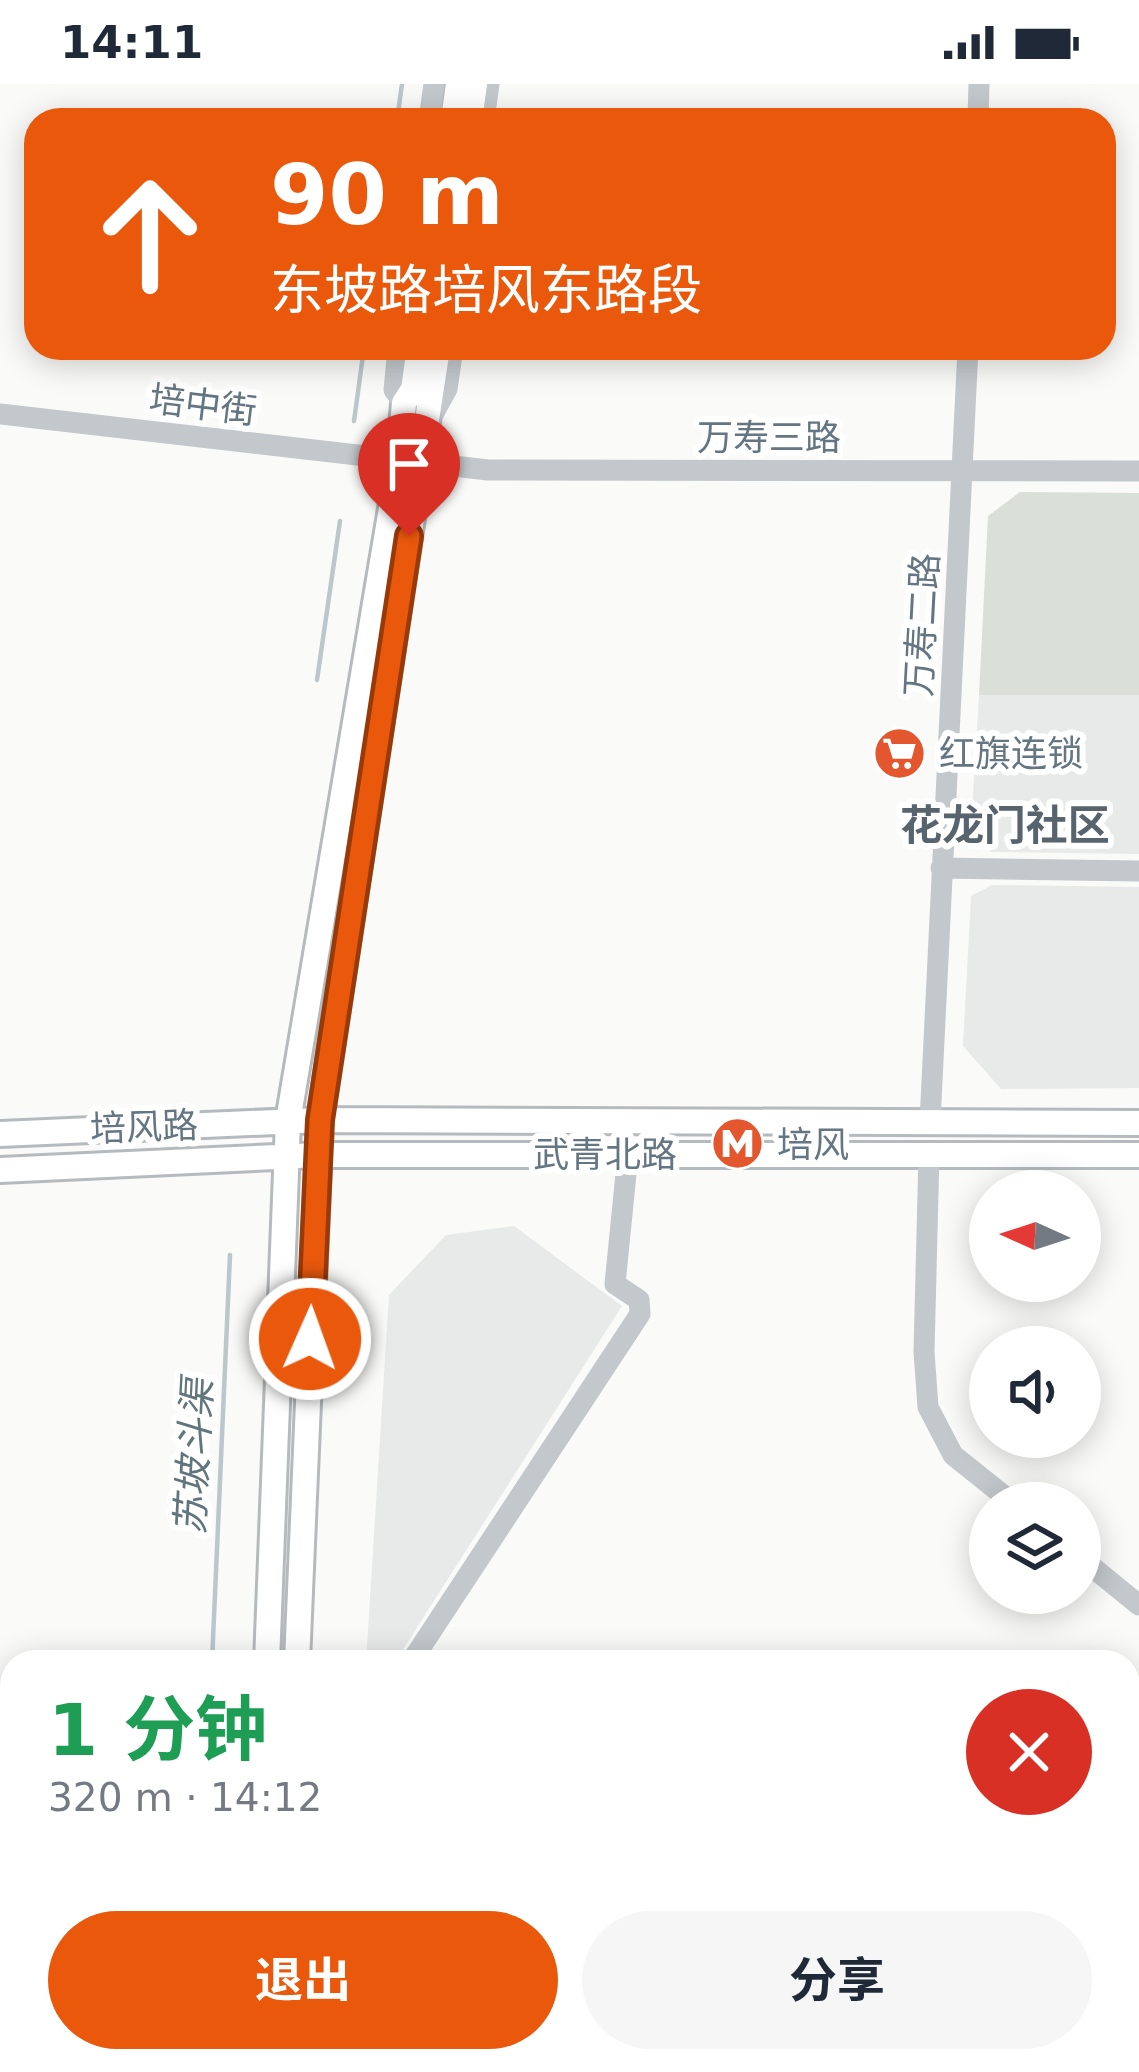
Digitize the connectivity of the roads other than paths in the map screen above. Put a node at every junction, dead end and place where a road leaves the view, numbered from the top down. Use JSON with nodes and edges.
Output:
{"nodes":[{"id":1,"x":397,"y":360,"type":"edge"},
{"id":2,"x":417,"y":360,"type":"edge"},
{"id":3,"x":436,"y":360,"type":"edge"},
{"id":4,"x":451,"y":360,"type":"edge"},
{"id":5,"x":968,"y":360,"type":"edge"},
{"id":6,"x":404,"y":403,"type":"junction"},
{"id":7,"x":0,"y":414,"type":"edge"},
{"id":8,"x":425,"y":430,"type":"junction"},
{"id":9,"x":410,"y":463,"type":"junction"},
{"id":10,"x":963,"y":470,"type":"junction"},
{"id":11,"x":1139,"y":470,"type":"edge"},
{"id":12,"x":941,"y":868,"type":"junction"},
{"id":13,"x":1139,"y":871,"type":"edge"},
{"id":14,"x":320,"y":1120,"type":"junction"},
{"id":15,"x":288,"y":1121,"type":"junction"},
{"id":16,"x":930,"y":1122,"type":"junction"},
{"id":17,"x":1139,"y":1123,"type":"edge"},
{"id":18,"x":0,"y":1134,"type":"edge"},
{"id":19,"x":628,"y":1154,"type":"junction"},
{"id":20,"x":929,"y":1154,"type":"junction"},
{"id":21,"x":286,"y":1155,"type":"junction"},
{"id":22,"x":318,"y":1155,"type":"junction"},
{"id":23,"x":1139,"y":1155,"type":"edge"},
{"id":24,"x":0,"y":1170,"type":"edge"},
{"id":25,"x":987,"y":1482,"type":"edge"},
{"id":26,"x":1101,"y":1574,"type":"edge"},
{"id":27,"x":1139,"y":1605,"type":"edge"},
{"id":28,"x":267,"y":1650,"type":"edge"},
{"id":29,"x":297,"y":1650,"type":"edge"},
{"id":30,"x":419,"y":1650,"type":"edge"}],
"edges":[{"from":1,"to":6,"type":"street"},
{"from":2,"to":6,"type":"main road"},
{"from":3,"to":8,"type":"main road"},
{"from":4,"to":8,"type":"street"},
{"from":5,"to":10,"type":"street","name":"万寿二路"},
{"from":6,"to":9,"type":"main road"},
{"from":7,"to":9,"type":"street","name":"培中街"},
{"from":8,"to":9,"type":"main road"},
{"from":9,"to":10,"type":"street","name":"万寿三路"},
{"from":9,"to":14,"type":"main road"},
{"from":9,"to":15,"type":"main road"},
{"from":10,"to":11,"type":"street","name":"万寿三路"},
{"from":10,"to":12,"type":"street","name":"万寿二路"},
{"from":12,"to":13,"type":"street"},
{"from":12,"to":16,"type":"street","name":"万寿二路"},
{"from":14,"to":15,"type":"main road","name":"武青北路"},
{"from":14,"to":16,"type":"main road","name":"武青北路"},
{"from":14,"to":22,"type":"main road"},
{"from":15,"to":18,"type":"main road","name":"培风路"},
{"from":15,"to":21,"type":"main road"},
{"from":16,"to":17,"type":"main road","name":"武青北路"},
{"from":19,"to":20,"type":"main road","name":"武青北路"},
{"from":19,"to":22,"type":"main road","name":"武青北路"},
{"from":19,"to":30,"type":"street"},
{"from":20,"to":23,"type":"main road","name":"武青北路"},
{"from":20,"to":25,"type":"street"},
{"from":21,"to":22,"type":"main road","name":"武青北路"},
{"from":21,"to":24,"type":"main road","name":"培风路"},
{"from":21,"to":28,"type":"main road"},
{"from":22,"to":29,"type":"main road"},
{"from":26,"to":27,"type":"street"}]}
